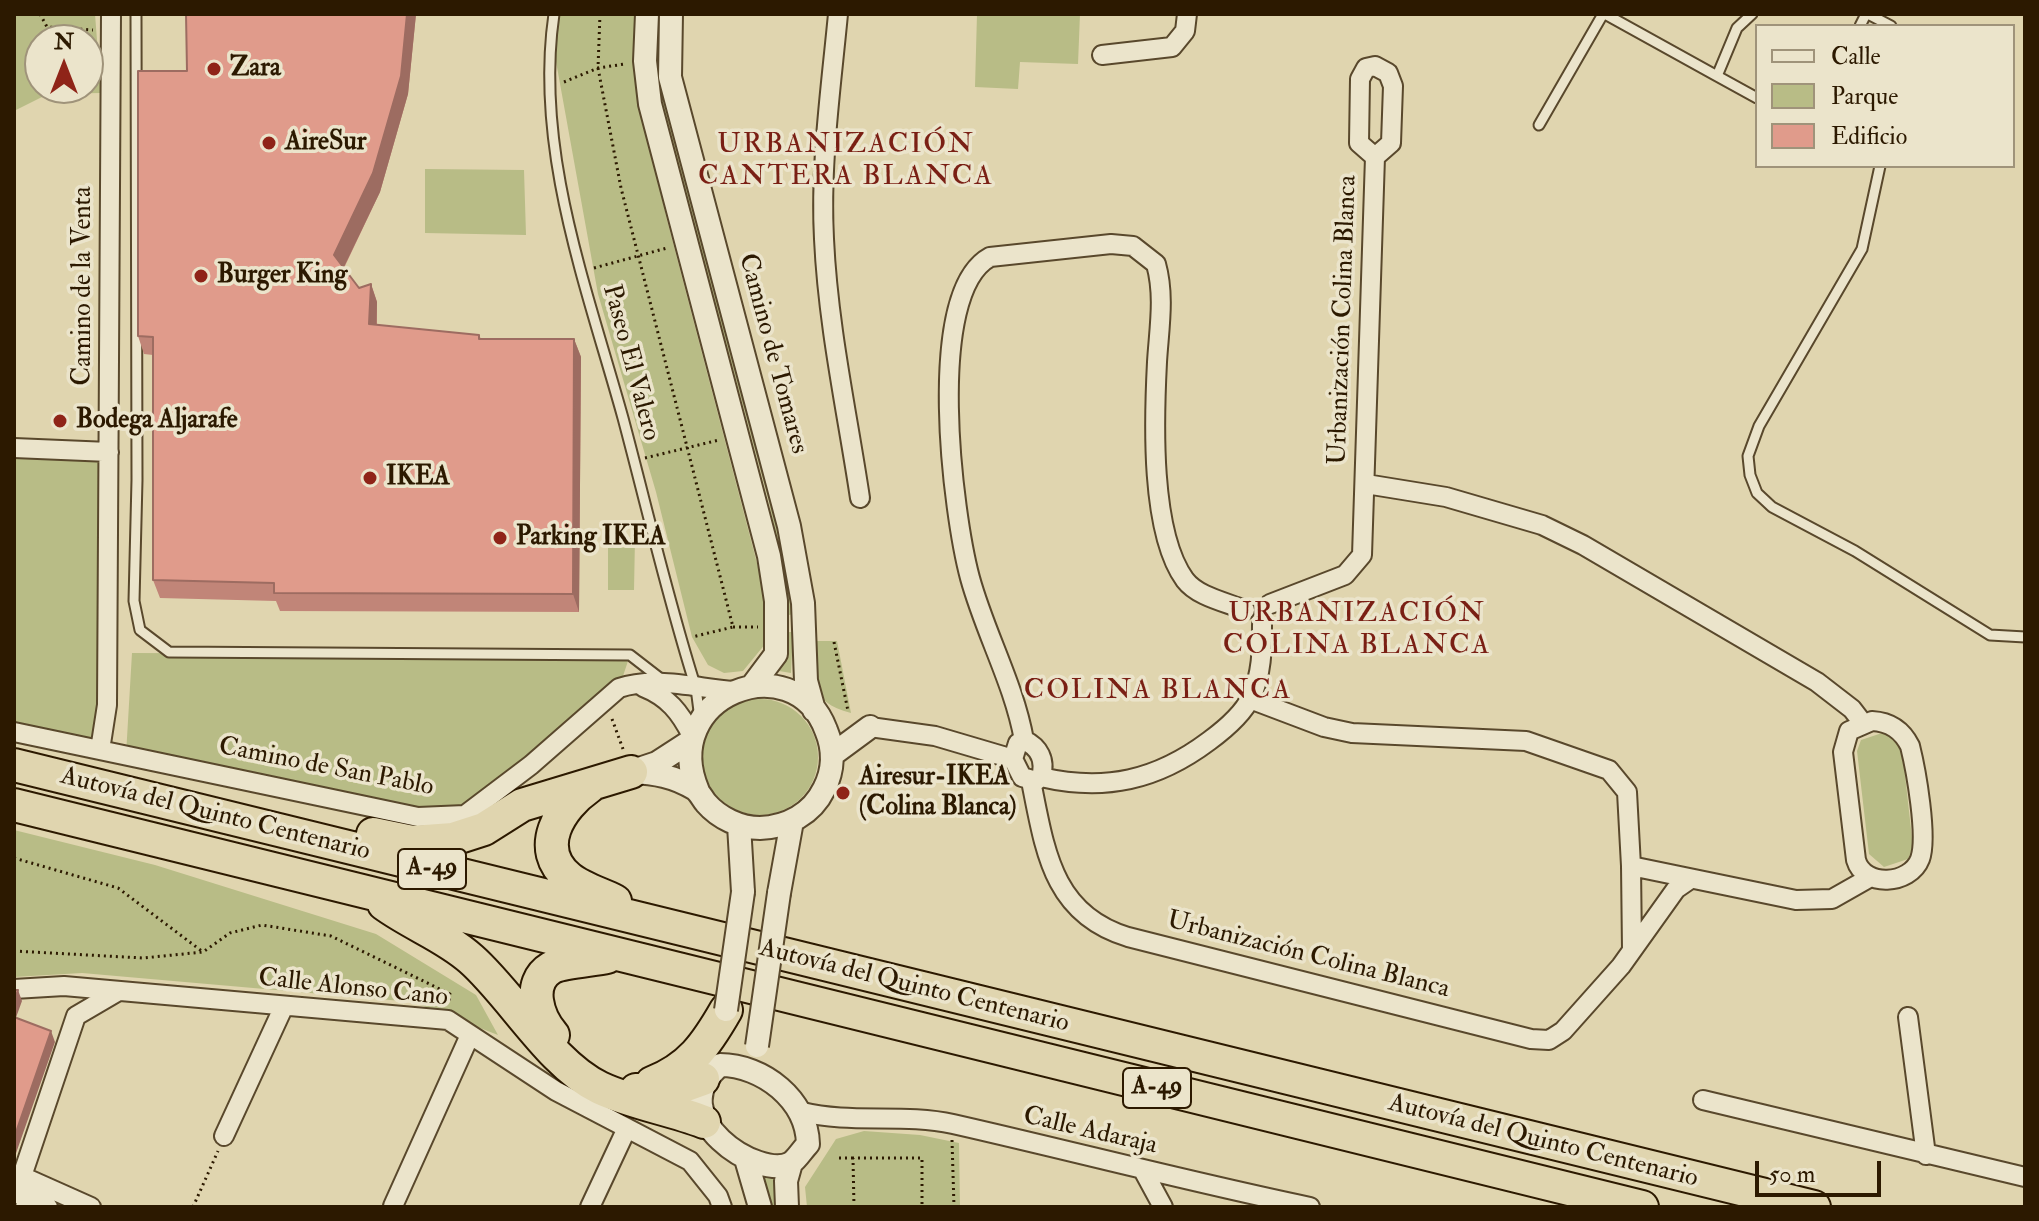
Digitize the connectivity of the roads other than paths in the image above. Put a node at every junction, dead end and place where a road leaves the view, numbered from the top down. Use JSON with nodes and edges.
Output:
{"nodes":[{"id":1,"x":136,"y":14,"type":"edge"},
{"id":2,"x":554,"y":14,"type":"edge"},
{"id":3,"x":647,"y":14,"type":"edge"},
{"id":4,"x":671,"y":14,"type":"edge"},
{"id":5,"x":838,"y":14,"type":"edge"},
{"id":6,"x":1187,"y":14,"type":"edge"},
{"id":7,"x":1604,"y":14,"type":"edge"},
{"id":8,"x":1752,"y":14,"type":"edge"},
{"id":9,"x":1867,"y":14,"type":"edge"},
{"id":10,"x":111,"y":23,"type":"edge"},
{"id":11,"x":1887,"y":24,"type":"edge"},
{"id":12,"x":1102,"y":55,"type":"dead end"},
{"id":13,"x":1717,"y":76,"type":"junction"},
{"id":14,"x":1755,"y":97,"type":"edge"},
{"id":15,"x":1539,"y":125,"type":"dead end"},
{"id":16,"x":1375,"y":157,"type":"dead end"},
{"id":17,"x":1880,"y":168,"type":"edge"},
{"id":18,"x":14,"y":448,"type":"edge"},
{"id":19,"x":109,"y":452,"type":"junction"},
{"id":20,"x":1366,"y":484,"type":"junction"},
{"id":21,"x":860,"y":498,"type":"dead end"},
{"id":22,"x":1270,"y":604,"type":"junction"},
{"id":23,"x":1245,"y":610,"type":"junction"},
{"id":24,"x":1262,"y":625,"type":"junction"},
{"id":25,"x":2025,"y":637,"type":"edge"},
{"id":26,"x":633,"y":683,"type":"junction"},
{"id":27,"x":667,"y":684,"type":"junction"},
{"id":28,"x":696,"y":688,"type":"junction"},
{"id":29,"x":743,"y":689,"type":"junction"},
{"id":30,"x":1250,"y":699,"type":"junction"},
{"id":31,"x":819,"y":717,"type":"junction"},
{"id":32,"x":1862,"y":722,"type":"junction"},
{"id":33,"x":870,"y":727,"type":"junction"},
{"id":34,"x":14,"y":732,"type":"edge"},
{"id":35,"x":694,"y":732,"type":"junction"},
{"id":36,"x":1024,"y":740,"type":"junction"},
{"id":37,"x":100,"y":750,"type":"junction"},
{"id":38,"x":832,"y":755,"type":"junction"},
{"id":39,"x":1013,"y":759,"type":"junction"},
{"id":40,"x":14,"y":765,"type":"edge"},
{"id":41,"x":631,"y":772,"type":"junction"},
{"id":42,"x":1036,"y":779,"type":"junction"},
{"id":43,"x":598,"y":781,"type":"junction"},
{"id":44,"x":698,"y":791,"type":"junction"},
{"id":45,"x":14,"y":805,"type":"edge"},
{"id":46,"x":208,"y":813,"type":"junction"},
{"id":47,"x":792,"y":821,"type":"junction"},
{"id":48,"x":739,"y":825,"type":"junction"},
{"id":49,"x":1631,"y":866,"type":"junction"},
{"id":50,"x":1869,"y":878,"type":"junction"},
{"id":51,"x":1689,"y":880,"type":"junction"},
{"id":52,"x":368,"y":893,"type":"junction"},
{"id":53,"x":657,"y":924,"type":"junction"},
{"id":54,"x":1632,"y":950,"type":"junction"},
{"id":55,"x":618,"y":955,"type":"junction"},
{"id":56,"x":64,"y":986,"type":"junction"},
{"id":57,"x":14,"y":989,"type":"edge"},
{"id":58,"x":117,"y":992,"type":"junction"},
{"id":59,"x":284,"y":1006,"type":"junction"},
{"id":60,"x":726,"y":1010,"type":"junction"},
{"id":61,"x":76,"y":1016,"type":"junction"},
{"id":62,"x":1908,"y":1017,"type":"dead end"},
{"id":63,"x":470,"y":1035,"type":"junction"},
{"id":64,"x":712,"y":1072,"type":"junction"},
{"id":65,"x":763,"y":1074,"type":"junction"},
{"id":66,"x":634,"y":1090,"type":"junction"},
{"id":67,"x":1703,"y":1100,"type":"dead end"},
{"id":68,"x":802,"y":1112,"type":"junction"},
{"id":69,"x":858,"y":1118,"type":"junction"},
{"id":70,"x":704,"y":1122,"type":"junction"},
{"id":71,"x":627,"y":1128,"type":"junction"},
{"id":72,"x":224,"y":1136,"type":"road end"},
{"id":73,"x":808,"y":1144,"type":"junction"},
{"id":74,"x":1926,"y":1155,"type":"junction"},
{"id":75,"x":746,"y":1159,"type":"junction"},
{"id":76,"x":791,"y":1163,"type":"junction"},
{"id":77,"x":1144,"y":1172,"type":"junction"},
{"id":78,"x":2025,"y":1177,"type":"edge"},
{"id":79,"x":21,"y":1189,"type":"edge"},
{"id":80,"x":393,"y":1206,"type":"edge"},
{"id":81,"x":48,"y":1207,"type":"edge"},
{"id":82,"x":91,"y":1207,"type":"edge"},
{"id":83,"x":590,"y":1207,"type":"edge"},
{"id":84,"x":722,"y":1207,"type":"edge"},
{"id":85,"x":760,"y":1207,"type":"edge"},
{"id":86,"x":787,"y":1207,"type":"edge"},
{"id":87,"x":1163,"y":1207,"type":"edge"},
{"id":88,"x":1310,"y":1207,"type":"edge"},
{"id":89,"x":1642,"y":1207,"type":"edge"},
{"id":90,"x":1814,"y":1207,"type":"edge"}],
"edges":[{"from":1,"to":27,"type":"lane"},
{"from":2,"to":28,"type":"lane","name":"Paseo El Valero"},
{"from":3,"to":29,"type":"street","name":"Camino de Tomares"},
{"from":4,"to":31,"type":"street","name":"Camino de Tomares"},
{"from":5,"to":21,"type":"street"},
{"from":6,"to":12,"type":"street"},
{"from":7,"to":13,"type":"lane"},
{"from":7,"to":15,"type":"lane"},
{"from":8,"to":13,"type":"lane"},
{"from":9,"to":11,"type":"lane"},
{"from":10,"to":19,"type":"street","name":"Camino de la Venta"},
{"from":13,"to":14,"type":"lane"},
{"from":16,"to":20,"type":"street","name":"Urbanización Colina Blanca"},
{"from":17,"to":25,"type":"lane"},
{"from":18,"to":19,"type":"street"},
{"from":19,"to":37,"type":"street","name":"Camino de la Venta"},
{"from":20,"to":22,"type":"street","name":"Urbanización Colina Blanca"},
{"from":20,"to":32,"type":"street","name":"Urbanización Colina Blanca"},
{"from":22,"to":23,"type":"street"},
{"from":22,"to":24,"type":"street"},
{"from":23,"to":24,"type":"street"},
{"from":23,"to":36,"type":"street"},
{"from":24,"to":30,"type":"street"},
{"from":26,"to":27,"type":"street"},
{"from":26,"to":35,"type":"street"},
{"from":26,"to":37,"type":"street","name":"Camino de San Pablo"},
{"from":27,"to":28,"type":"street"},
{"from":28,"to":29,"type":"street"},
{"from":28,"to":35,"type":"lane","name":"Paseo El Valero"},
{"from":29,"to":31,"type":"street"},
{"from":29,"to":35,"type":"street"},
{"from":30,"to":42,"type":"street"},
{"from":30,"to":49,"type":"street"},
{"from":31,"to":33,"type":"street"},
{"from":31,"to":38,"type":"street"},
{"from":32,"to":50,"type":"street"},
{"from":32,"to":50,"type":"street","name":"Urbanización Colina Blanca"},
{"from":33,"to":38,"type":"street"},
{"from":33,"to":39,"type":"street"},
{"from":34,"to":37,"type":"street","name":"Camino de San Pablo"},
{"from":35,"to":41,"type":"street"},
{"from":35,"to":44,"type":"street"},
{"from":36,"to":39,"type":"street"},
{"from":36,"to":42,"type":"street","name":"Urbanización Colina Blanca"},
{"from":38,"to":47,"type":"street"},
{"from":39,"to":42,"type":"street"},
{"from":40,"to":46,"type":"highway","name":"Autovía del Quinto Centenario","number":"A-49"},
{"from":41,"to":43,"type":"highway"},
{"from":41,"to":44,"type":"street"},
{"from":42,"to":54,"type":"street","name":"Urbanización Colina Blanca"},
{"from":43,"to":46,"type":"highway"},
{"from":43,"to":53,"type":"highway"},
{"from":44,"to":48,"type":"street"},
{"from":45,"to":52,"type":"highway","name":"Autovía del Quinto Centenario","number":"A-49"},
{"from":46,"to":53,"type":"highway","name":"Autovía del Quinto Centenario","number":"A-49"},
{"from":47,"to":48,"type":"street"},
{"from":47,"to":65,"type":"street","bridge":true},
{"from":48,"to":60,"type":"street","bridge":true},
{"from":49,"to":51,"type":"street","name":"Urbanización Colina Blanca"},
{"from":49,"to":54,"type":"street"},
{"from":50,"to":51,"type":"street","name":"Urbanización Colina Blanca"},
{"from":51,"to":54,"type":"street","name":"Urbanización Colina Blanca"},
{"from":52,"to":55,"type":"highway","name":"Autovía del Quinto Centenario","number":"A-49"},
{"from":52,"to":70,"type":"highway"},
{"from":53,"to":90,"type":"highway","name":"Autovía del Quinto Centenario","number":"A-49"},
{"from":55,"to":66,"type":"highway"},
{"from":55,"to":89,"type":"highway","name":"Autovía del Quinto Centenario","number":"A-49"},
{"from":56,"to":57,"type":"street","name":"Calle Alonso Cano"},
{"from":56,"to":58,"type":"street","name":"Calle Alonso Cano"},
{"from":56,"to":61,"type":"street"},
{"from":58,"to":59,"type":"street","name":"Calle Alonso Cano"},
{"from":58,"to":61,"type":"street"},
{"from":59,"to":63,"type":"street","name":"Calle Alonso Cano"},
{"from":59,"to":72,"type":"street"},
{"from":60,"to":64,"type":"street"},
{"from":60,"to":66,"type":"highway"},
{"from":61,"to":79,"type":"street"},
{"from":62,"to":74,"type":"street"},
{"from":63,"to":71,"type":"street","name":"Calle Alonso Cano"},
{"from":63,"to":80,"type":"street"},
{"from":64,"to":65,"type":"street"},
{"from":64,"to":66,"type":"highway"},
{"from":64,"to":70,"type":"street"},
{"from":65,"to":68,"type":"street"},
{"from":67,"to":74,"type":"street"},
{"from":68,"to":69,"type":"street","name":"Calle Adaraja"},
{"from":68,"to":73,"type":"street"},
{"from":69,"to":73,"type":"street"},
{"from":69,"to":77,"type":"street","name":"Calle Adaraja"},
{"from":70,"to":75,"type":"street"},
{"from":71,"to":83,"type":"street"},
{"from":71,"to":84,"type":"street","name":"Calle Alonso Cano"},
{"from":73,"to":76,"type":"street"},
{"from":74,"to":78,"type":"street"},
{"from":75,"to":76,"type":"street"},
{"from":75,"to":85,"type":"street"},
{"from":76,"to":86,"type":"street"},
{"from":77,"to":87,"type":"street"},
{"from":77,"to":88,"type":"street","name":"Calle Adaraja"},
{"from":79,"to":81,"type":"street"},
{"from":79,"to":82,"type":"street"}]}
